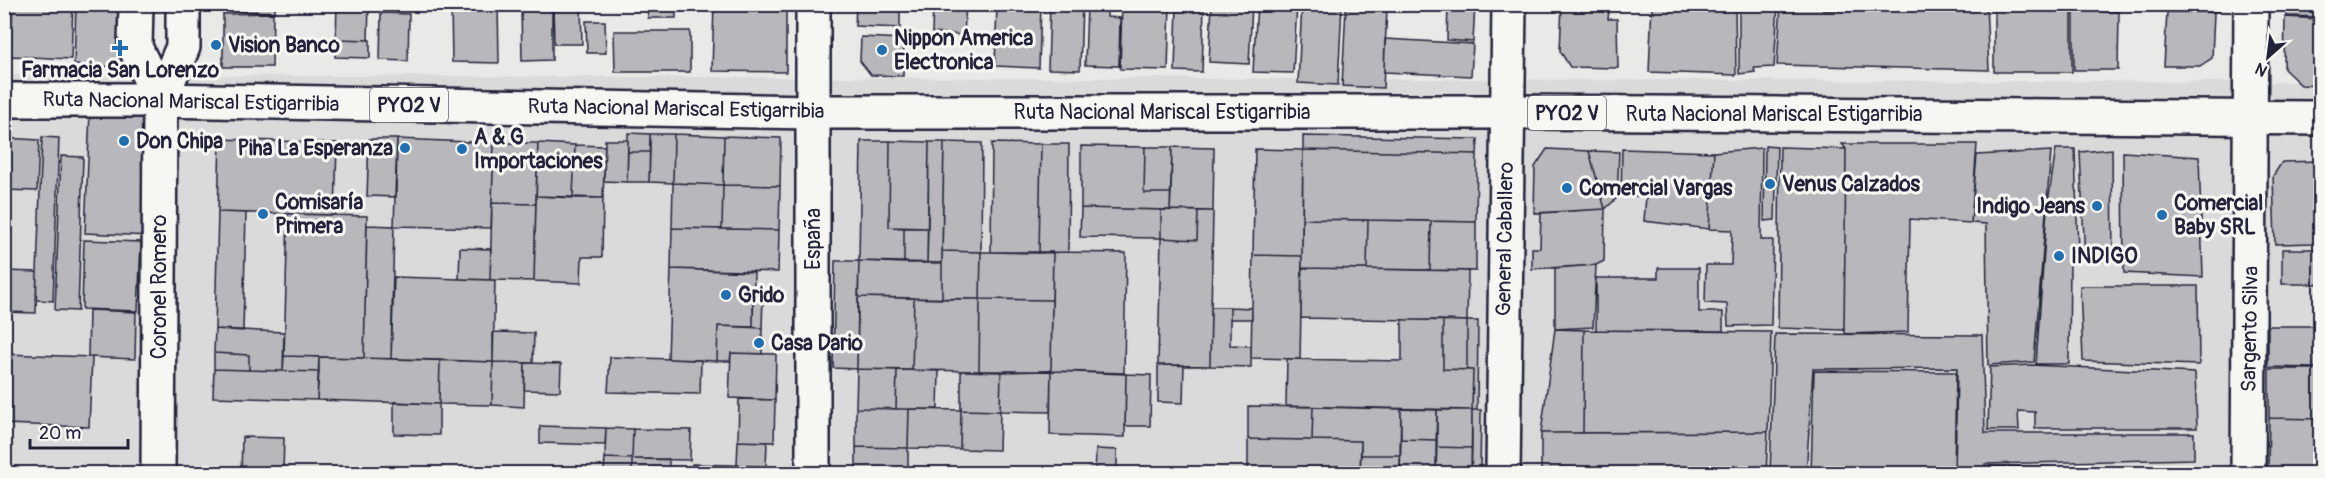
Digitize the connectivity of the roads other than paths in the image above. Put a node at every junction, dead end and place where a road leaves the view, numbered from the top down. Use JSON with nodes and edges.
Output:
{"nodes":[{"id":1,"x":136,"y":4,"type":"edge"},
{"id":2,"x":183,"y":4,"type":"edge"},
{"id":3,"x":813,"y":4,"type":"edge"},
{"id":4,"x":1509,"y":4,"type":"edge"},
{"id":5,"x":2251,"y":4,"type":"edge"},
{"id":6,"x":4,"y":100,"type":"edge"},
{"id":7,"x":160,"y":100,"type":"junction"},
{"id":8,"x":813,"y":111,"type":"junction"},
{"id":9,"x":1507,"y":112,"type":"junction"},
{"id":10,"x":2251,"y":118,"type":"junction"},
{"id":11,"x":2320,"y":118,"type":"edge"},
{"id":12,"x":158,"y":474,"type":"edge"},
{"id":13,"x":813,"y":474,"type":"edge"},
{"id":14,"x":1503,"y":474,"type":"edge"},
{"id":15,"x":2248,"y":474,"type":"edge"}],
"edges":[{"from":1,"to":7,"type":"main road","name":"Coronel Romero"},
{"from":2,"to":7,"type":"main road","name":"Coronel Romero"},
{"from":3,"to":8,"type":"main road","name":"España"},
{"from":4,"to":9,"type":"main road","name":"General Caballero"},
{"from":5,"to":10,"type":"main road","name":"Sargento Silva"},
{"from":6,"to":7,"type":"main road","name":"Ruta Nacional Mariscal Estigarribia","number":"PY02 V"},
{"from":7,"to":8,"type":"main road","name":"Ruta Nacional Mariscal Estigarribia","number":"PY02 V"},
{"from":7,"to":12,"type":"main road","name":"Coronel Romero"},
{"from":8,"to":9,"type":"main road","name":"Ruta Nacional Mariscal Estigarribia","number":"PY02 V"},
{"from":8,"to":13,"type":"main road","name":"España"},
{"from":9,"to":10,"type":"main road","name":"Ruta Nacional Mariscal Estigarribia","number":"PY02 V"},
{"from":9,"to":14,"type":"main road","name":"General Caballero"},
{"from":10,"to":11,"type":"main road","name":"Ruta Nacional Mariscal Estigarribia","number":"PY02 V"},
{"from":10,"to":15,"type":"main road","name":"Sargento Silva"}]}
